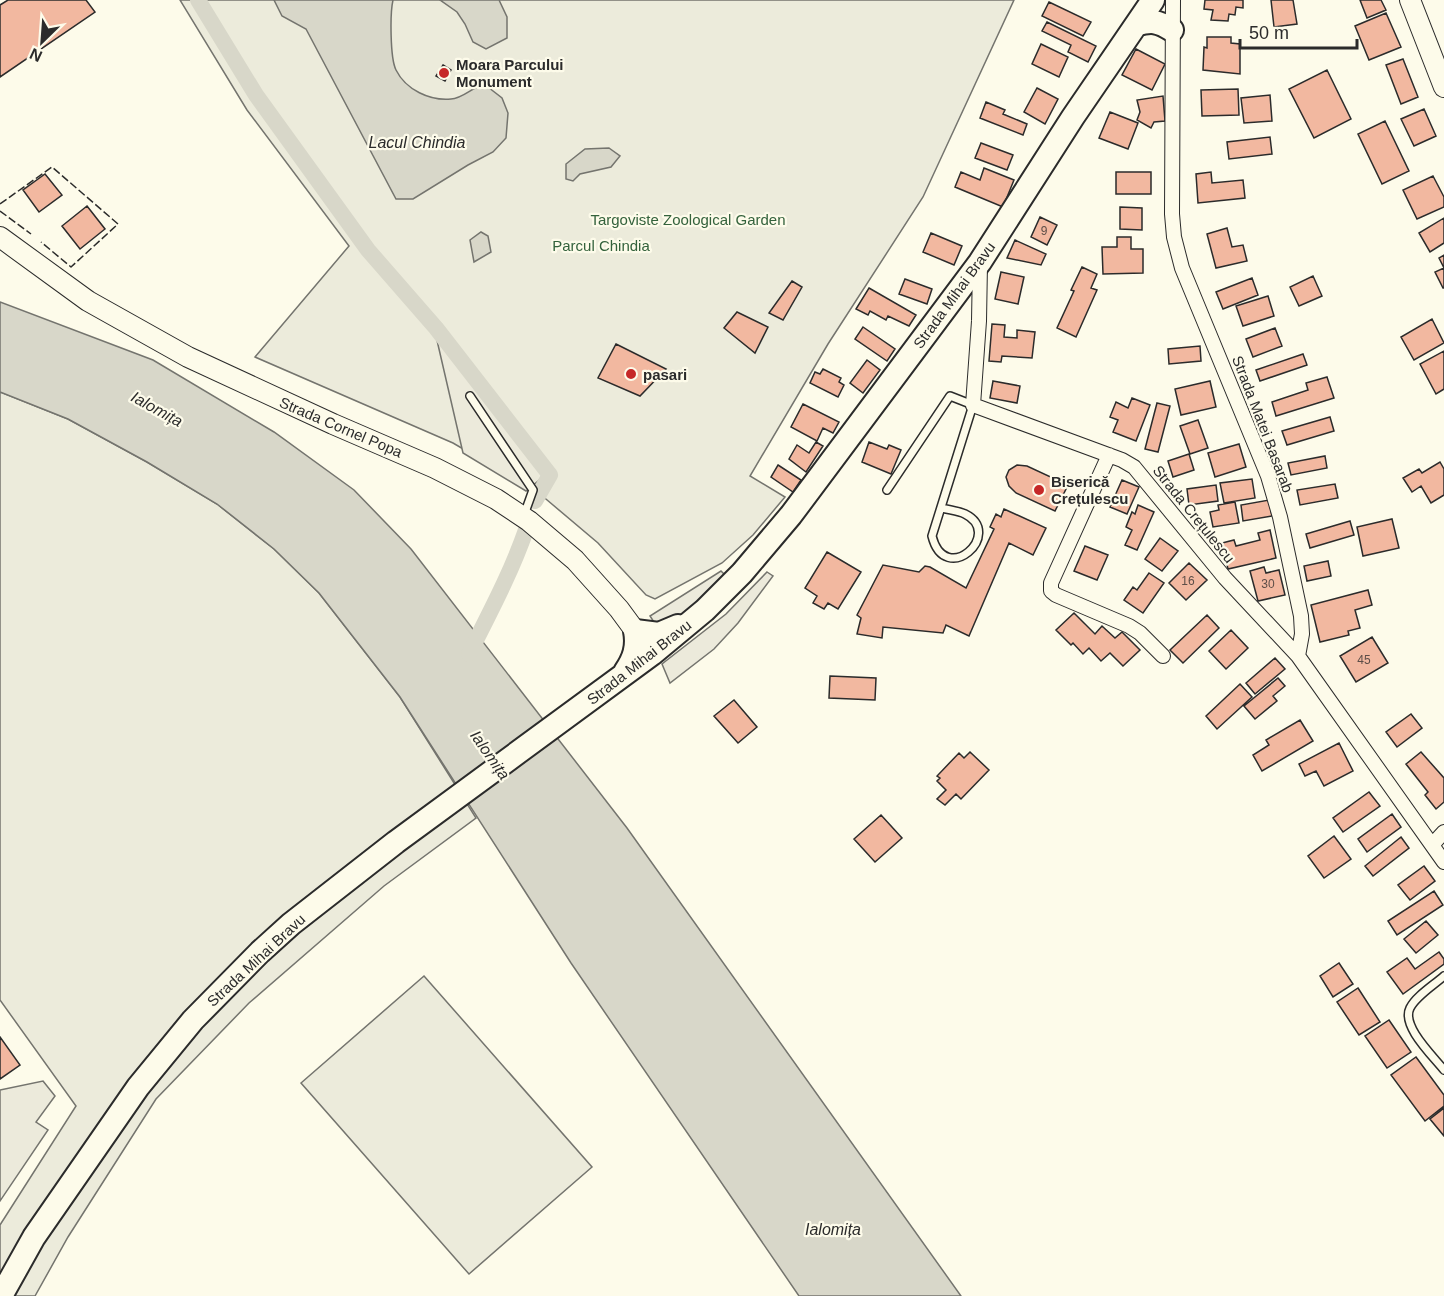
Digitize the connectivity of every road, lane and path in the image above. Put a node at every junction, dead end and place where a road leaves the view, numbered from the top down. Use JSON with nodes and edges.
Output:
{"nodes":[{"id":1,"x":1155,"y":0,"type":"edge"},
{"id":2,"x":1173,"y":0,"type":"edge"},
{"id":3,"x":1410,"y":0,"type":"edge"},
{"id":4,"x":1424,"y":0,"type":"edge"},
{"id":5,"x":1136,"y":24,"type":"junction"},
{"id":6,"x":1172,"y":30,"type":"junction"},
{"id":7,"x":1444,"y":52,"type":"edge"},
{"id":8,"x":1444,"y":87,"type":"edge"},
{"id":9,"x":0,"y":237,"type":"edge"},
{"id":10,"x":980,"y":262,"type":"junction"},
{"id":11,"x":470,"y":396,"type":"dead end"},
{"id":12,"x":973,"y":405,"type":"junction"},
{"id":13,"x":1108,"y":455,"type":"junction"},
{"id":14,"x":887,"y":490,"type":"dead end"},
{"id":15,"x":942,"y":508,"type":"junction"},
{"id":16,"x":523,"y":517,"type":"junction"},
{"id":17,"x":698,"y":616,"type":"junction"},
{"id":18,"x":635,"y":631,"type":"junction"},
{"id":19,"x":652,"y":654,"type":"junction"},
{"id":20,"x":1163,"y":656,"type":"dead end"},
{"id":21,"x":1298,"y":656,"type":"junction"},
{"id":22,"x":622,"y":676,"type":"junction"},
{"id":23,"x":1444,"y":832,"type":"edge"},
{"id":24,"x":1433,"y":844,"type":"junction"},
{"id":25,"x":1444,"y":862,"type":"edge"},
{"id":26,"x":1444,"y":976,"type":"edge"},
{"id":27,"x":1444,"y":1070,"type":"edge"},
{"id":28,"x":34,"y":1237,"type":"junction"},
{"id":29,"x":0,"y":1278,"type":"edge"},
{"id":30,"x":1,"y":1296,"type":"edge"}],
"edges":[{"from":1,"to":5,"type":"main road","name":"Strada Mihai Bravu"},
{"from":1,"to":6,"type":"street","name":"Strada Matei Basarab"},
{"from":2,"to":6,"type":"street","name":"Strada Matei Basarab"},
{"from":3,"to":8,"type":"main road"},
{"from":4,"to":7,"type":"main road"},
{"from":5,"to":6,"type":"main road"},
{"from":5,"to":10,"type":"main road","name":"Strada Mihai Bravu"},
{"from":6,"to":21,"type":"street","name":"Strada Matei Basarab"},
{"from":9,"to":16,"type":"main road","name":"Strada Cornel Popa"},
{"from":10,"to":12,"type":"street"},
{"from":10,"to":17,"type":"main road","name":"Strada Mihai Bravu"},
{"from":11,"to":16,"type":"lane"},
{"from":12,"to":13,"type":"street","name":"Strada Crețulescu"},
{"from":12,"to":14,"type":"lane","name":"Strada Crețulescu"},
{"from":12,"to":15,"type":"lane"},
{"from":13,"to":20,"type":"street"},
{"from":13,"to":21,"type":"street","name":"Strada Crețulescu"},
{"from":15,"to":15,"type":"lane"},
{"from":16,"to":18,"type":"main road","name":"Strada Cornel Popa"},
{"from":17,"to":18,"type":"main road"},
{"from":17,"to":19,"type":"main road","name":"Strada Mihai Bravu"},
{"from":18,"to":19,"type":"main road","name":"Strada Cornel Popa"},
{"from":18,"to":22,"type":"main road"},
{"from":19,"to":22,"type":"main road","name":"Strada Mihai Bravu"},
{"from":21,"to":24,"type":"street"},
{"from":22,"to":28,"type":"main road","name":"Strada Mihai Bravu"},
{"from":23,"to":24,"type":"street"},
{"from":24,"to":25,"type":"street"},
{"from":26,"to":27,"type":"lane"},
{"from":28,"to":29,"type":"main road","name":"Strada Mihai Bravu"},
{"from":28,"to":30,"type":"main road","name":"Strada Mihai Bravu"}]}
